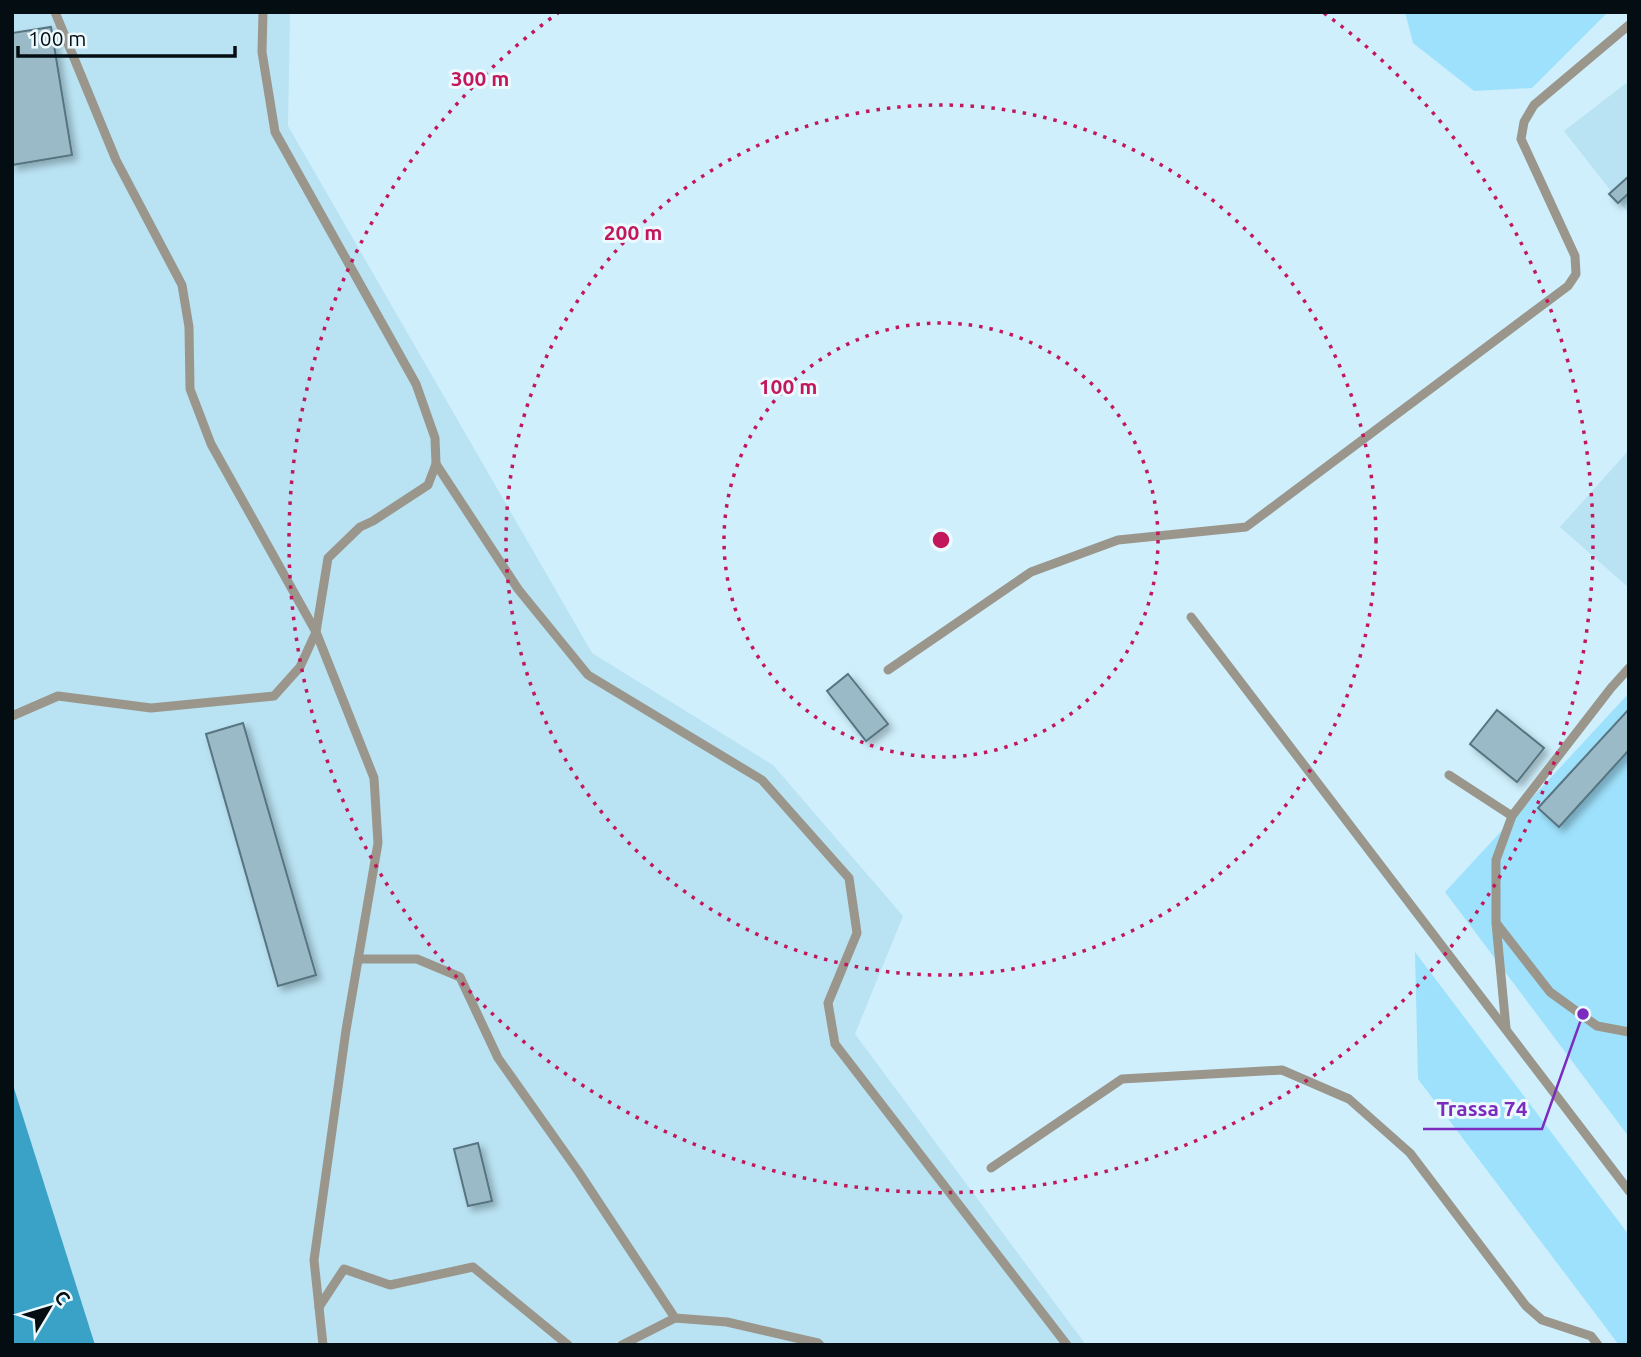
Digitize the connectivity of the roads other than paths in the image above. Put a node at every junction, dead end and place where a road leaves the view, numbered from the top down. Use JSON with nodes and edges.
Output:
{"nodes":[{"id":1,"x":55,"y":12,"type":"edge"},
{"id":2,"x":263,"y":12,"type":"edge"},
{"id":3,"x":1629,"y":25,"type":"edge"},
{"id":4,"x":436,"y":464,"type":"junction"},
{"id":5,"x":1191,"y":617,"type":"dead end"},
{"id":6,"x":316,"y":632,"type":"junction"},
{"id":7,"x":1629,"y":668,"type":"edge"},
{"id":8,"x":888,"y":670,"type":"dead end"},
{"id":9,"x":12,"y":716,"type":"edge"},
{"id":10,"x":1449,"y":775,"type":"dead end"},
{"id":11,"x":1512,"y":816,"type":"junction"},
{"id":12,"x":1496,"y":923,"type":"junction"},
{"id":13,"x":358,"y":959,"type":"junction"},
{"id":14,"x":1506,"y":1030,"type":"junction"},
{"id":15,"x":1629,"y":1032,"type":"edge"},
{"id":16,"x":991,"y":1168,"type":"dead end"},
{"id":17,"x":1629,"y":1191,"type":"edge"},
{"id":18,"x":319,"y":1307,"type":"junction"},
{"id":19,"x":675,"y":1318,"type":"junction"},
{"id":20,"x":323,"y":1345,"type":"edge"},
{"id":21,"x":568,"y":1345,"type":"edge"},
{"id":22,"x":622,"y":1345,"type":"edge"},
{"id":23,"x":820,"y":1345,"type":"edge"},
{"id":24,"x":1067,"y":1345,"type":"edge"},
{"id":25,"x":1598,"y":1345,"type":"edge"}],
"edges":[{"from":1,"to":6,"type":"lane"},
{"from":2,"to":4,"type":"lane"},
{"from":3,"to":8,"type":"lane"},
{"from":4,"to":6,"type":"lane"},
{"from":4,"to":24,"type":"lane"},
{"from":5,"to":14,"type":"lane"},
{"from":6,"to":9,"type":"lane"},
{"from":6,"to":13,"type":"lane"},
{"from":7,"to":11,"type":"lane"},
{"from":10,"to":11,"type":"lane"},
{"from":11,"to":12,"type":"lane"},
{"from":12,"to":14,"type":"lane"},
{"from":12,"to":15,"type":"lane"},
{"from":13,"to":18,"type":"lane"},
{"from":13,"to":19,"type":"lane"},
{"from":14,"to":17,"type":"lane"},
{"from":16,"to":25,"type":"lane"},
{"from":18,"to":20,"type":"lane"},
{"from":18,"to":21,"type":"lane"},
{"from":19,"to":22,"type":"lane"},
{"from":19,"to":23,"type":"lane"}]}
